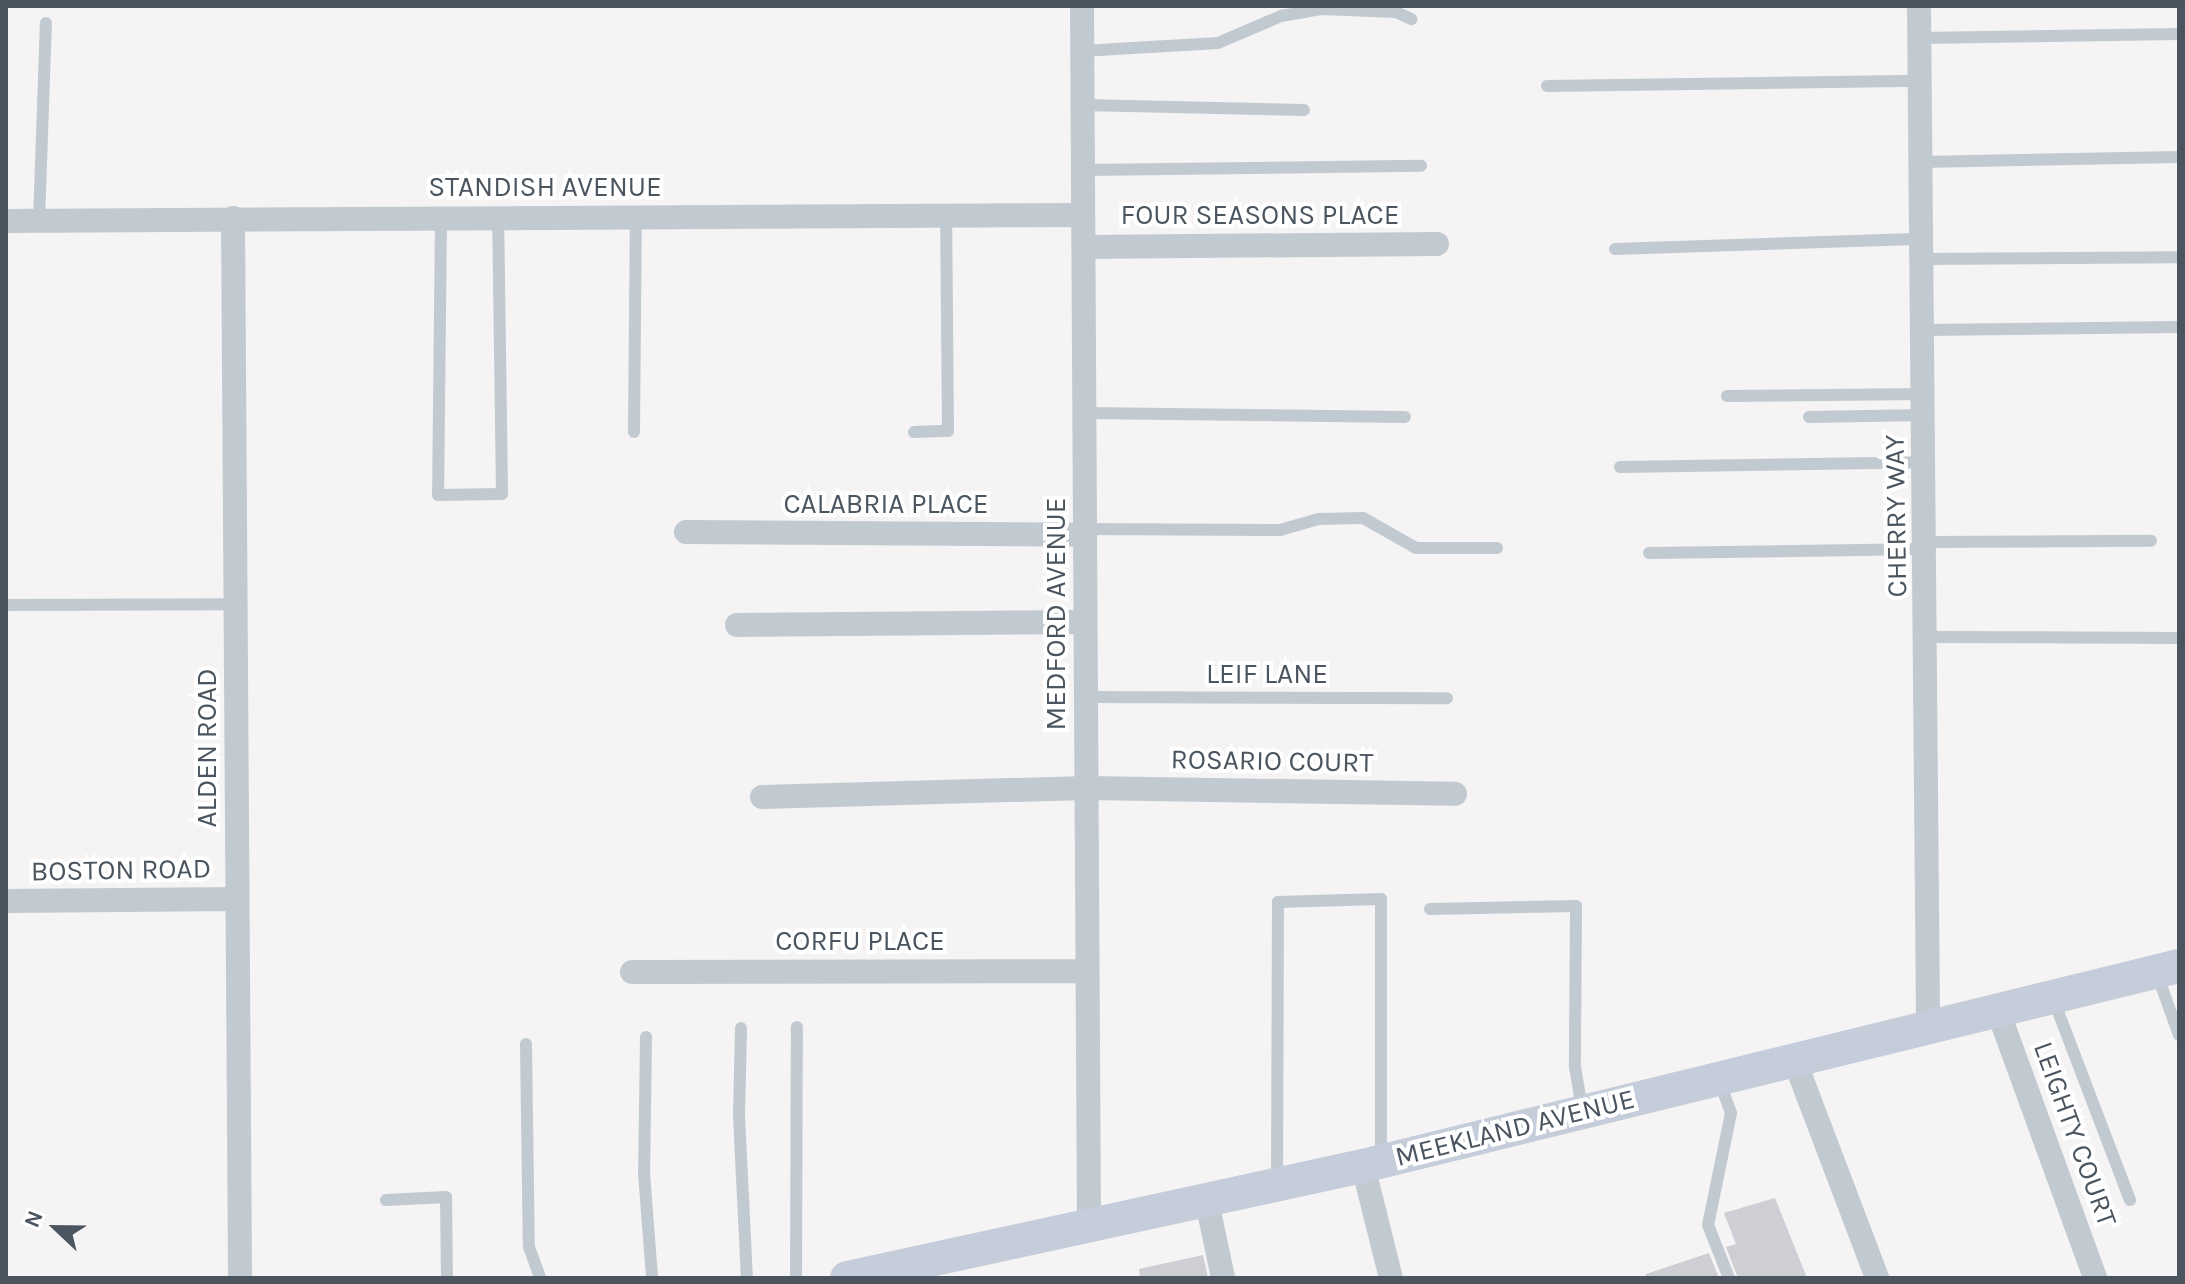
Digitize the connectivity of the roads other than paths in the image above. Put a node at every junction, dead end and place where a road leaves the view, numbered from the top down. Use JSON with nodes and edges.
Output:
{"nodes":[{"id":1,"x":1082,"y":6,"type":"edge"},
{"id":2,"x":1919,"y":6,"type":"edge"},
{"id":3,"x":1411,"y":19,"type":"dead end"},
{"id":4,"x":46,"y":23,"type":"dead end"},
{"id":5,"x":2179,"y":34,"type":"edge"},
{"id":6,"x":1920,"y":38,"type":"junction"},
{"id":7,"x":1082,"y":51,"type":"junction"},
{"id":8,"x":1920,"y":81,"type":"junction"},
{"id":9,"x":1547,"y":86,"type":"dead end"},
{"id":10,"x":1083,"y":105,"type":"junction"},
{"id":11,"x":1304,"y":110,"type":"dead end"},
{"id":12,"x":2179,"y":157,"type":"edge"},
{"id":13,"x":1921,"y":162,"type":"junction"},
{"id":14,"x":1421,"y":166,"type":"dead end"},
{"id":15,"x":1083,"y":170,"type":"junction"},
{"id":16,"x":1083,"y":215,"type":"junction"},
{"id":17,"x":946,"y":216,"type":"junction"},
{"id":18,"x":441,"y":217,"type":"junction"},
{"id":19,"x":233,"y":218,"type":"junction"},
{"id":20,"x":498,"y":218,"type":"junction"},
{"id":21,"x":636,"y":218,"type":"junction"},
{"id":22,"x":6,"y":221,"type":"edge"},
{"id":23,"x":39,"y":221,"type":"junction"},
{"id":24,"x":1437,"y":244,"type":"dead end"},
{"id":25,"x":1084,"y":247,"type":"junction"},
{"id":26,"x":1615,"y":249,"type":"dead end"},
{"id":27,"x":1922,"y":249,"type":"junction"},
{"id":28,"x":2179,"y":257,"type":"edge"},
{"id":29,"x":2179,"y":327,"type":"edge"},
{"id":30,"x":1924,"y":330,"type":"junction"},
{"id":31,"x":1727,"y":396,"type":"dead end"},
{"id":32,"x":1925,"y":404,"type":"junction"},
{"id":33,"x":1085,"y":413,"type":"junction"},
{"id":34,"x":1405,"y":417,"type":"dead end"},
{"id":35,"x":1809,"y":417,"type":"dead end"},
{"id":36,"x":634,"y":432,"type":"dead end"},
{"id":37,"x":914,"y":432,"type":"dead end"},
{"id":38,"x":1926,"y":462,"type":"junction"},
{"id":39,"x":1620,"y":467,"type":"dead end"},
{"id":40,"x":686,"y":532,"type":"dead end"},
{"id":41,"x":1085,"y":532,"type":"junction"},
{"id":42,"x":2151,"y":541,"type":"dead end"},
{"id":43,"x":1927,"y":545,"type":"junction"},
{"id":44,"x":1497,"y":548,"type":"dead end"},
{"id":45,"x":1649,"y":553,"type":"dead end"},
{"id":46,"x":236,"y":604,"type":"junction"},
{"id":47,"x":6,"y":605,"type":"edge"},
{"id":48,"x":1085,"y":622,"type":"junction"},
{"id":49,"x":737,"y":625,"type":"dead end"},
{"id":50,"x":1927,"y":637,"type":"junction"},
{"id":51,"x":2179,"y":638,"type":"edge"},
{"id":52,"x":1086,"y":697,"type":"junction"},
{"id":53,"x":1447,"y":698,"type":"dead end"},
{"id":54,"x":1087,"y":788,"type":"junction"},
{"id":55,"x":1455,"y":794,"type":"dead end"},
{"id":56,"x":762,"y":797,"type":"dead end"},
{"id":57,"x":237,"y":899,"type":"junction"},
{"id":58,"x":6,"y":901,"type":"edge"},
{"id":59,"x":1430,"y":909,"type":"dead end"},
{"id":60,"x":2167,"y":969,"type":"edge"},
{"id":61,"x":1087,"y":971,"type":"junction"},
{"id":62,"x":632,"y":972,"type":"dead end"},
{"id":63,"x":2053,"y":997,"type":"junction"},
{"id":64,"x":1998,"y":1011,"type":"junction"},
{"id":65,"x":1928,"y":1025,"type":"junction"},
{"id":66,"x":797,"y":1027,"type":"dead end"},
{"id":67,"x":741,"y":1028,"type":"dead end"},
{"id":68,"x":2179,"y":1035,"type":"edge"},
{"id":69,"x":646,"y":1037,"type":"dead end"},
{"id":70,"x":526,"y":1044,"type":"dead end"},
{"id":71,"x":1794,"y":1059,"type":"junction"},
{"id":72,"x":1718,"y":1077,"type":"junction"},
{"id":73,"x":1583,"y":1111,"type":"junction"},
{"id":74,"x":1372,"y":1164,"type":"junction"},
{"id":75,"x":1277,"y":1183,"type":"junction"},
{"id":76,"x":1206,"y":1197,"type":"junction"},
{"id":77,"x":386,"y":1200,"type":"dead end"},
{"id":78,"x":2130,"y":1200,"type":"dead end"},
{"id":79,"x":1089,"y":1223,"type":"junction"},
{"id":80,"x":240,"y":1278,"type":"edge"},
{"id":81,"x":447,"y":1278,"type":"edge"},
{"id":82,"x":540,"y":1278,"type":"edge"},
{"id":83,"x":652,"y":1278,"type":"edge"},
{"id":84,"x":747,"y":1278,"type":"edge"},
{"id":85,"x":796,"y":1278,"type":"edge"},
{"id":86,"x":847,"y":1278,"type":"edge"},
{"id":87,"x":1223,"y":1278,"type":"edge"},
{"id":88,"x":1391,"y":1278,"type":"edge"},
{"id":89,"x":1729,"y":1278,"type":"edge"},
{"id":90,"x":1877,"y":1278,"type":"edge"},
{"id":91,"x":2095,"y":1278,"type":"edge"}],
"edges":[{"from":1,"to":7,"type":"street","name":"MEDFORD AVENUE"},
{"from":2,"to":6,"type":"street","name":"CHERRY WAY"},
{"from":3,"to":7,"type":"lane"},
{"from":4,"to":23,"type":"lane"},
{"from":5,"to":6,"type":"lane"},
{"from":6,"to":8,"type":"street","name":"CHERRY WAY"},
{"from":7,"to":10,"type":"street","name":"MEDFORD AVENUE"},
{"from":8,"to":9,"type":"lane"},
{"from":8,"to":13,"type":"street","name":"CHERRY WAY"},
{"from":10,"to":11,"type":"lane"},
{"from":10,"to":15,"type":"street","name":"MEDFORD AVENUE"},
{"from":12,"to":13,"type":"lane"},
{"from":13,"to":27,"type":"street","name":"CHERRY WAY"},
{"from":14,"to":15,"type":"lane"},
{"from":15,"to":16,"type":"street","name":"MEDFORD AVENUE"},
{"from":16,"to":17,"type":"street","name":"STANDISH AVENUE"},
{"from":16,"to":25,"type":"street","name":"MEDFORD AVENUE"},
{"from":17,"to":21,"type":"street","name":"STANDISH AVENUE"},
{"from":17,"to":37,"type":"lane"},
{"from":18,"to":19,"type":"street","name":"STANDISH AVENUE"},
{"from":18,"to":20,"type":"street","name":"STANDISH AVENUE"},
{"from":18,"to":20,"type":"lane"},
{"from":19,"to":23,"type":"street","name":"STANDISH AVENUE"},
{"from":19,"to":46,"type":"street","name":"ALDEN ROAD"},
{"from":20,"to":21,"type":"street","name":"STANDISH AVENUE"},
{"from":21,"to":36,"type":"lane"},
{"from":22,"to":23,"type":"street","name":"STANDISH AVENUE"},
{"from":24,"to":25,"type":"street","name":"FOUR SEASONS PLACE"},
{"from":25,"to":33,"type":"street","name":"MEDFORD AVENUE"},
{"from":26,"to":27,"type":"lane"},
{"from":27,"to":28,"type":"lane"},
{"from":27,"to":30,"type":"street","name":"CHERRY WAY"},
{"from":29,"to":30,"type":"lane"},
{"from":30,"to":32,"type":"street","name":"CHERRY WAY"},
{"from":31,"to":32,"type":"lane"},
{"from":32,"to":35,"type":"lane"},
{"from":32,"to":38,"type":"street","name":"CHERRY WAY"},
{"from":33,"to":34,"type":"lane"},
{"from":33,"to":41,"type":"street","name":"MEDFORD AVENUE"},
{"from":38,"to":39,"type":"lane"},
{"from":38,"to":43,"type":"street","name":"CHERRY WAY"},
{"from":40,"to":41,"type":"street","name":"CALABRIA PLACE"},
{"from":41,"to":44,"type":"lane"},
{"from":41,"to":48,"type":"street","name":"MEDFORD AVENUE"},
{"from":42,"to":43,"type":"lane"},
{"from":43,"to":45,"type":"lane"},
{"from":43,"to":50,"type":"street","name":"CHERRY WAY"},
{"from":46,"to":47,"type":"lane"},
{"from":46,"to":57,"type":"street","name":"ALDEN ROAD"},
{"from":48,"to":49,"type":"street"},
{"from":48,"to":52,"type":"street","name":"MEDFORD AVENUE"},
{"from":50,"to":51,"type":"lane"},
{"from":50,"to":65,"type":"street","name":"CHERRY WAY"},
{"from":52,"to":53,"type":"lane","name":"LEIF LANE"},
{"from":52,"to":54,"type":"street","name":"MEDFORD AVENUE"},
{"from":54,"to":55,"type":"street","name":"ROSARIO COURT"},
{"from":54,"to":56,"type":"street","name":"ROSARIO COURT"},
{"from":54,"to":61,"type":"street","name":"MEDFORD AVENUE"},
{"from":57,"to":58,"type":"street","name":"BOSTON ROAD"},
{"from":57,"to":80,"type":"street","name":"ALDEN ROAD"},
{"from":59,"to":73,"type":"lane"},
{"from":60,"to":63,"type":"main road","name":"MEEKLAND AVENUE"},
{"from":60,"to":68,"type":"lane"},
{"from":61,"to":62,"type":"street","name":"CORFU PLACE"},
{"from":61,"to":79,"type":"street","name":"MEDFORD AVENUE"},
{"from":63,"to":64,"type":"main road","name":"MEEKLAND AVENUE"},
{"from":63,"to":78,"type":"lane"},
{"from":64,"to":65,"type":"main road","name":"MEEKLAND AVENUE"},
{"from":64,"to":91,"type":"street","name":"LEIGHTY COURT"},
{"from":65,"to":71,"type":"main road","name":"MEEKLAND AVENUE"},
{"from":66,"to":85,"type":"lane"},
{"from":67,"to":84,"type":"lane"},
{"from":69,"to":83,"type":"lane"},
{"from":70,"to":82,"type":"lane"},
{"from":71,"to":72,"type":"main road","name":"MEEKLAND AVENUE"},
{"from":71,"to":90,"type":"street"},
{"from":72,"to":73,"type":"main road","name":"MEEKLAND AVENUE"},
{"from":72,"to":89,"type":"lane"},
{"from":73,"to":74,"type":"main road","name":"MEEKLAND AVENUE"},
{"from":74,"to":75,"type":"main road","name":"MEEKLAND AVENUE"},
{"from":74,"to":75,"type":"lane"},
{"from":74,"to":88,"type":"street"},
{"from":75,"to":76,"type":"main road","name":"MEEKLAND AVENUE"},
{"from":76,"to":79,"type":"main road","name":"MEEKLAND AVENUE"},
{"from":76,"to":87,"type":"street"},
{"from":77,"to":81,"type":"lane"},
{"from":79,"to":86,"type":"main road","name":"MEEKLAND AVENUE"}]}
